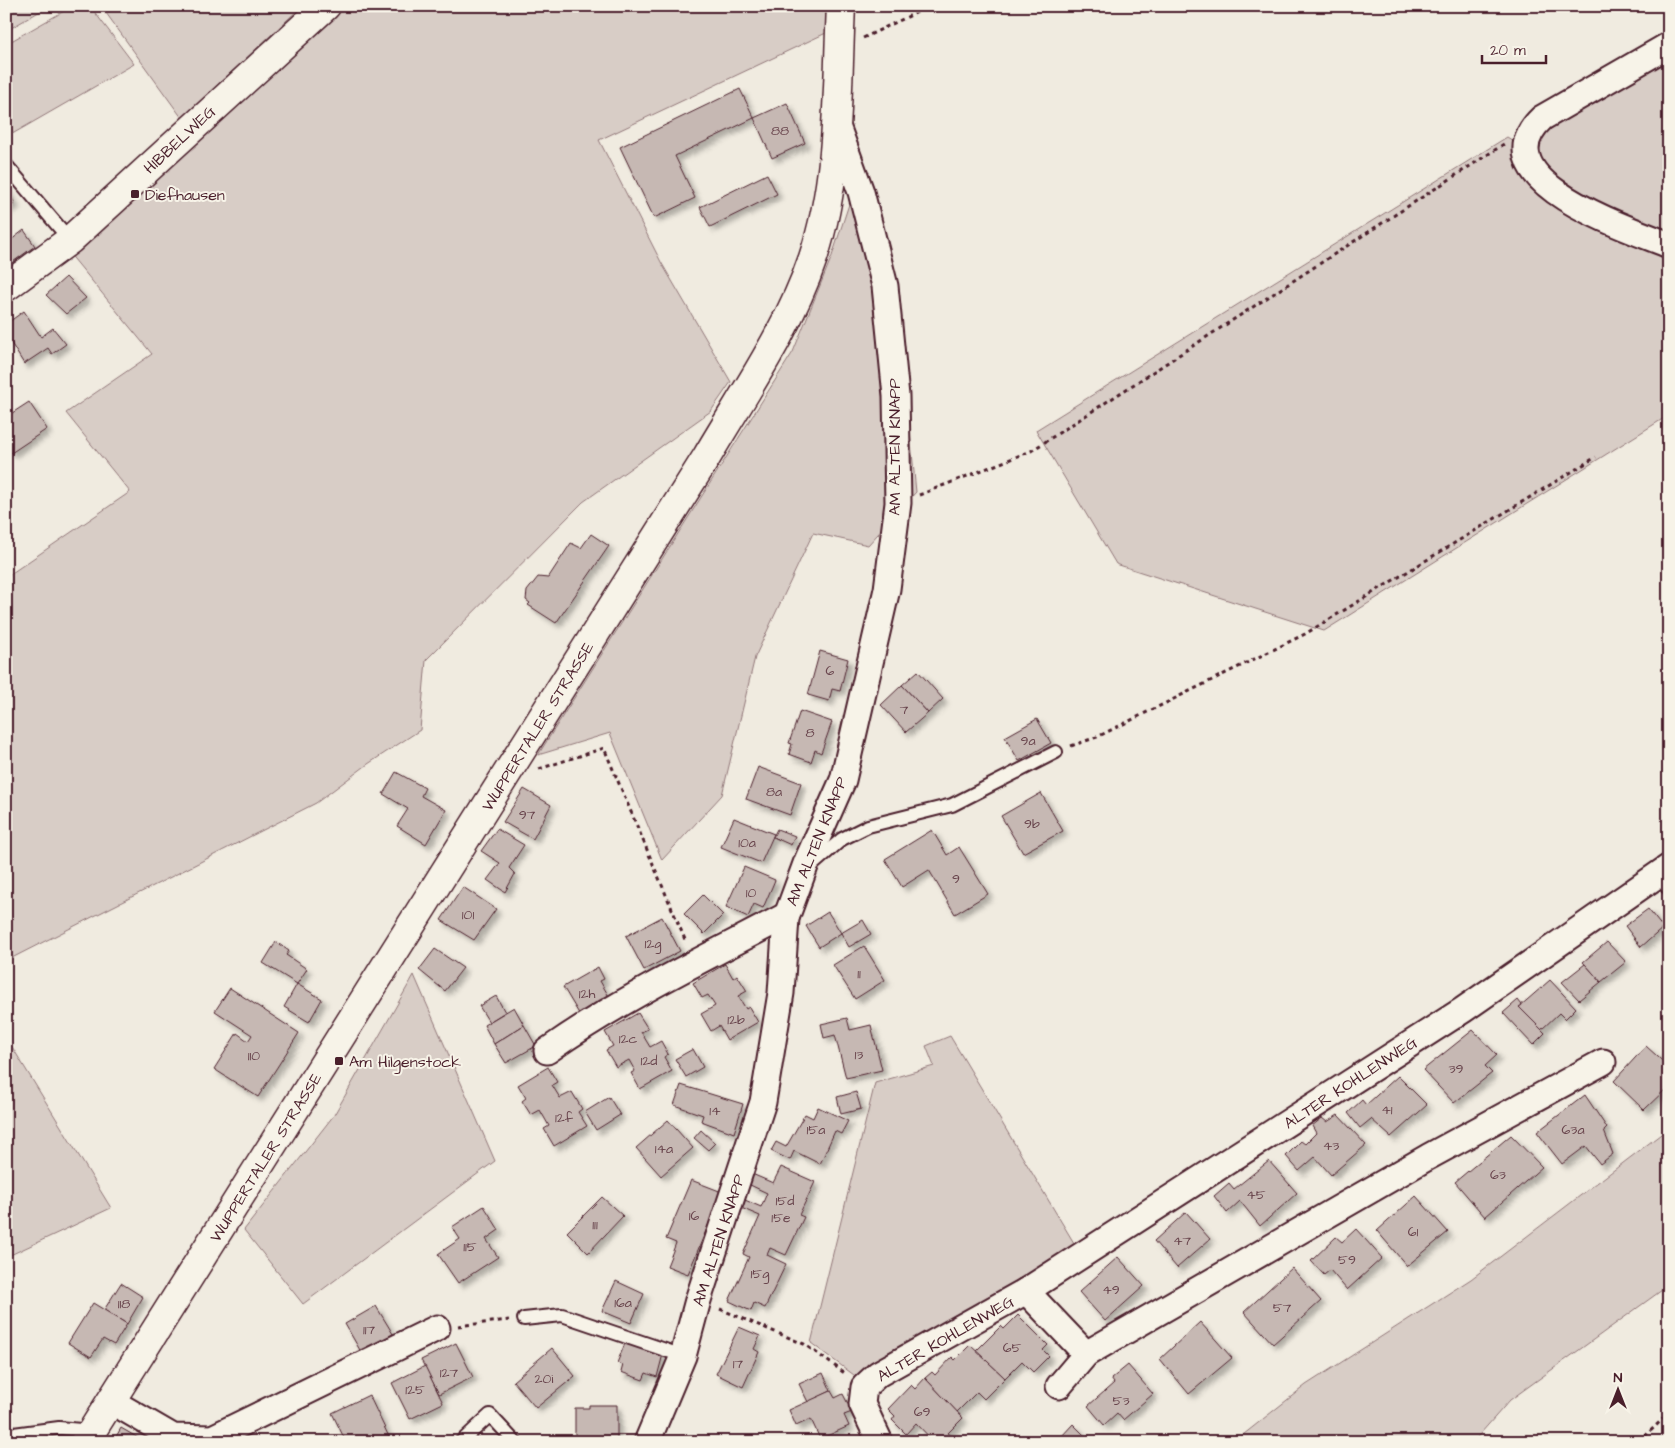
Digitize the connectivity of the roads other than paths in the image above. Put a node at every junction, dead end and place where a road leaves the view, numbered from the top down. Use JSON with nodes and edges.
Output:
{"nodes":[{"id":1,"x":326,"y":6,"type":"edge"},
{"id":2,"x":841,"y":6,"type":"edge"},
{"id":3,"x":1669,"y":44,"type":"edge"},
{"id":4,"x":836,"y":121,"type":"junction"},
{"id":5,"x":6,"y":165,"type":"edge"},
{"id":6,"x":70,"y":240,"type":"junction"},
{"id":7,"x":1669,"y":245,"type":"edge"},
{"id":8,"x":6,"y":287,"type":"edge"},
{"id":9,"x":1056,"y":752,"type":"road end"},
{"id":10,"x":802,"y":874,"type":"junction"},
{"id":11,"x":1665,"y":877,"type":"edge"},
{"id":12,"x":787,"y":915,"type":"junction"},
{"id":13,"x":546,"y":1051,"type":"dead end"},
{"id":14,"x":1603,"y":1062,"type":"dead end"},
{"id":15,"x":1026,"y":1291,"type":"junction"},
{"id":16,"x":524,"y":1319,"type":"road end"},
{"id":17,"x":438,"y":1328,"type":"road end"},
{"id":18,"x":1086,"y":1354,"type":"junction"},
{"id":19,"x":683,"y":1356,"type":"junction"},
{"id":20,"x":1059,"y":1386,"type":"dead end"},
{"id":21,"x":111,"y":1401,"type":"junction"},
{"id":22,"x":6,"y":1435,"type":"edge"},
{"id":23,"x":89,"y":1437,"type":"edge"},
{"id":24,"x":461,"y":1442,"type":"edge"},
{"id":25,"x":515,"y":1442,"type":"edge"},
{"id":26,"x":648,"y":1442,"type":"edge"},
{"id":27,"x":880,"y":1442,"type":"edge"}],
"edges":[{"from":1,"to":6,"type":"main road","name":"HIBBELWEG"},
{"from":2,"to":4,"type":"main road","name":"WUPPERTALER STRASSE"},
{"from":3,"to":7,"type":"street"},
{"from":4,"to":10,"type":"street","name":"AM ALTEN KNAPP"},
{"from":4,"to":21,"type":"main road","name":"WUPPERTALER STRASSE"},
{"from":5,"to":6,"type":"lane"},
{"from":6,"to":8,"type":"main road","name":"HIBBELWEG"},
{"from":9,"to":10,"type":"lane"},
{"from":10,"to":12,"type":"street","name":"AM ALTEN KNAPP"},
{"from":11,"to":15,"type":"street","name":"ALTER KOHLENWEG"},
{"from":12,"to":13,"type":"street","name":"AM ALTEN KNAPP"},
{"from":12,"to":19,"type":"street","name":"AM ALTEN KNAPP"},
{"from":14,"to":18,"type":"street"},
{"from":15,"to":18,"type":"street","name":"ALTER KOHLENWEG"},
{"from":15,"to":27,"type":"street","name":"ALTER KOHLENWEG"},
{"from":16,"to":19,"type":"lane"},
{"from":17,"to":21,"type":"street"},
{"from":18,"to":20,"type":"street"},
{"from":19,"to":26,"type":"street","name":"AM ALTEN KNAPP"},
{"from":21,"to":23,"type":"main road","name":"WUPPERTALER STRASSE"},
{"from":22,"to":23,"type":"lane"},
{"from":24,"to":25,"type":"lane"}]}
